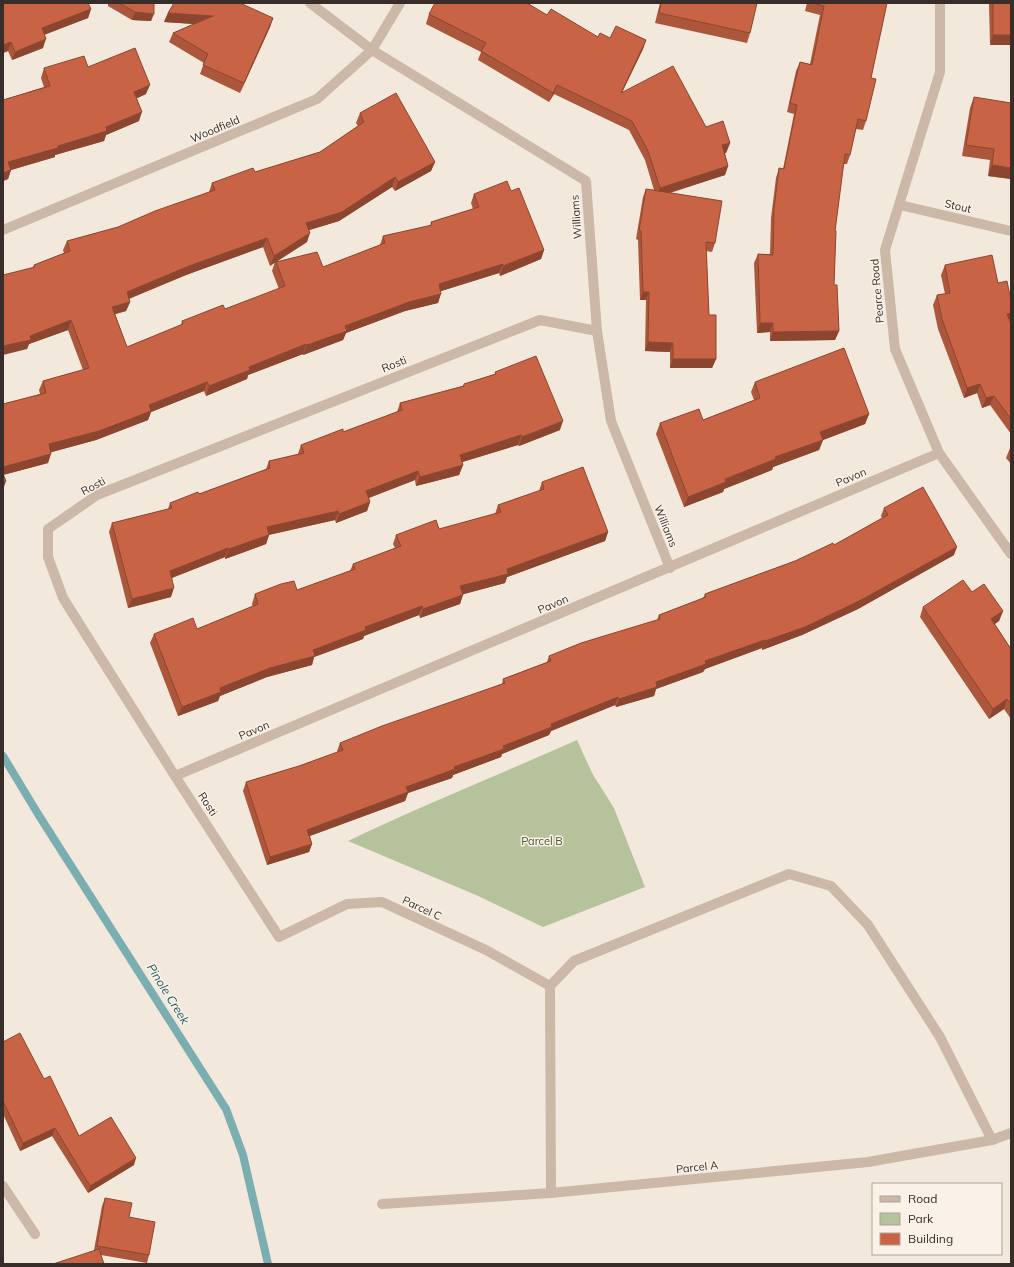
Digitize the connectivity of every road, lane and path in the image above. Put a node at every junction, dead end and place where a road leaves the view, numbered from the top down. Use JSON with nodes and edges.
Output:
{"nodes":[{"id":1,"x":310,"y":3,"type":"edge"},
{"id":2,"x":400,"y":3,"type":"edge"},
{"id":3,"x":940,"y":3,"type":"edge"},
{"id":4,"x":372,"y":50,"type":"junction"},
{"id":5,"x":900,"y":205,"type":"junction"},
{"id":6,"x":3,"y":230,"type":"edge"},
{"id":7,"x":1011,"y":230,"type":"edge"},
{"id":8,"x":597,"y":331,"type":"junction"},
{"id":9,"x":939,"y":453,"type":"junction"},
{"id":10,"x":1011,"y":554,"type":"edge"},
{"id":11,"x":670,"y":568,"type":"junction"},
{"id":12,"x":175,"y":776,"type":"junction"},
{"id":13,"x":279,"y":937,"type":"joint"},
{"id":14,"x":550,"y":986,"type":"junction"},
{"id":15,"x":1011,"y":1133,"type":"edge"},
{"id":16,"x":992,"y":1140,"type":"junction"},
{"id":17,"x":3,"y":1186,"type":"edge"},
{"id":18,"x":551,"y":1193,"type":"junction"},
{"id":19,"x":382,"y":1204,"type":"dead end"},
{"id":20,"x":35,"y":1234,"type":"dead end"}],
"edges":[{"from":1,"to":4,"type":"street","name":"Williams"},
{"from":2,"to":4,"type":"street","name":"Woodfield"},
{"from":3,"to":5,"type":"street","name":"Pearce Road"},
{"from":4,"to":6,"type":"street","name":"Woodfield"},
{"from":4,"to":8,"type":"street","name":"Williams"},
{"from":5,"to":7,"type":"street","name":"Stout"},
{"from":5,"to":9,"type":"street","name":"Pearce Road"},
{"from":8,"to":11,"type":"street","name":"Williams"},
{"from":8,"to":12,"type":"street","name":"Rosti"},
{"from":9,"to":10,"type":"street","name":"Pearce Road"},
{"from":9,"to":11,"type":"street","name":"Pavon"},
{"from":11,"to":12,"type":"street","name":"Pavon"},
{"from":12,"to":13,"type":"street","name":"Rosti"},
{"from":13,"to":14,"type":"street","name":"Parcel C"},
{"from":14,"to":16,"type":"street"},
{"from":14,"to":18,"type":"street"},
{"from":15,"to":16,"type":"street","name":"Parcel A"},
{"from":16,"to":18,"type":"street","name":"Parcel A"},
{"from":17,"to":20,"type":"street"},
{"from":18,"to":19,"type":"street","name":"Parcel A"}]}
